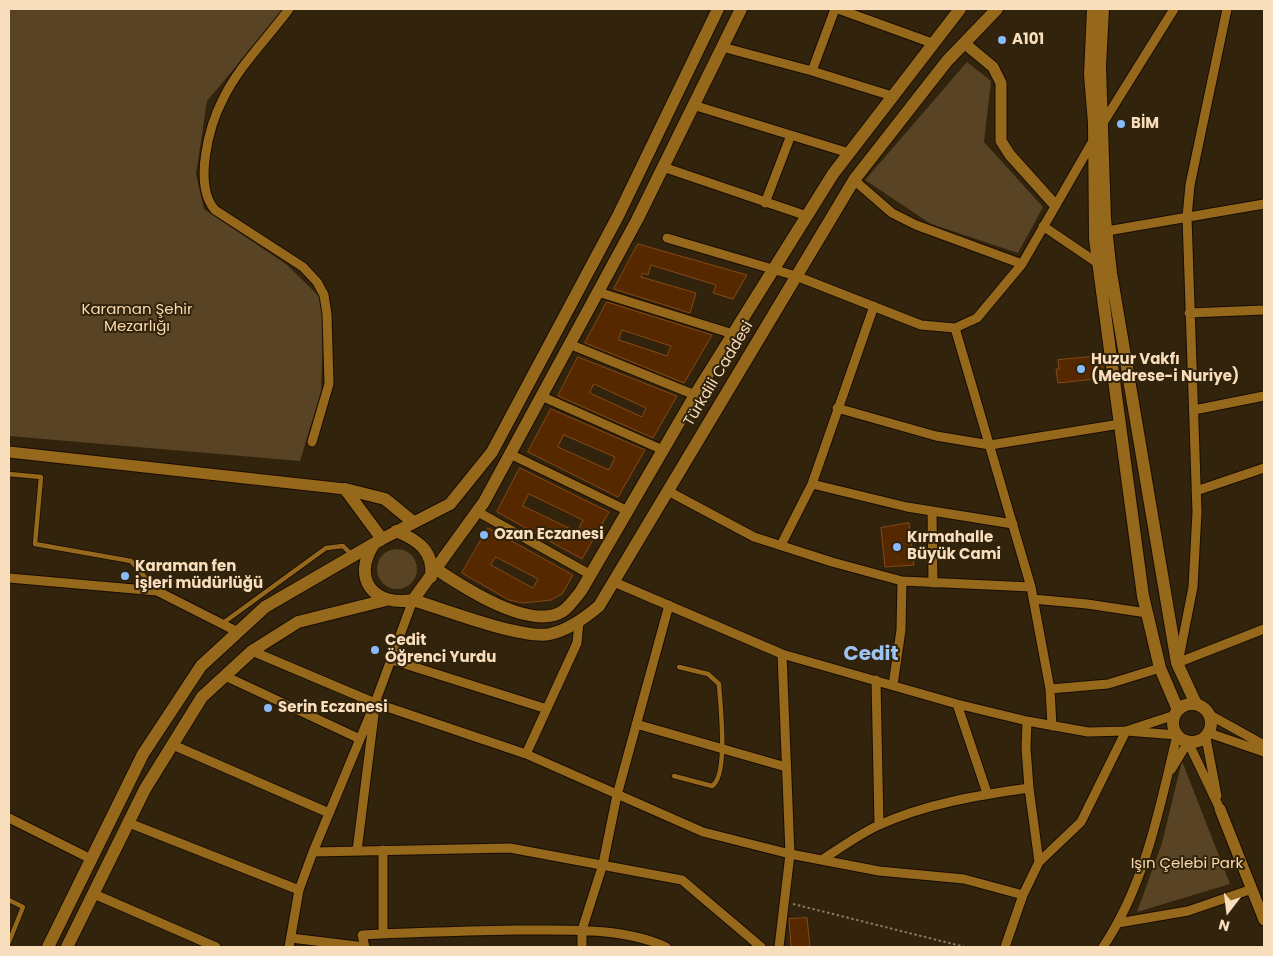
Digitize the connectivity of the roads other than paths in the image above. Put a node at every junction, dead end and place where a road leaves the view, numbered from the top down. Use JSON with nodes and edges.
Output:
{"nodes":[{"id":1,"x":289,"y":9,"type":"edge"},
{"id":2,"x":718,"y":9,"type":"edge"},
{"id":3,"x":741,"y":9,"type":"edge"},
{"id":4,"x":837,"y":9,"type":"edge"},
{"id":5,"x":960,"y":9,"type":"edge"},
{"id":6,"x":997,"y":9,"type":"edge"},
{"id":7,"x":1093,"y":9,"type":"edge"},
{"id":8,"x":1103,"y":9,"type":"edge"},
{"id":9,"x":1174,"y":9,"type":"edge"},
{"id":10,"x":1227,"y":9,"type":"edge"},
{"id":11,"x":932,"y":43,"type":"junction"},
{"id":12,"x":964,"y":43,"type":"junction"},
{"id":13,"x":722,"y":46,"type":"junction"},
{"id":14,"x":812,"y":71,"type":"junction"},
{"id":15,"x":892,"y":96,"type":"junction"},
{"id":16,"x":693,"y":106,"type":"junction"},
{"id":17,"x":1102,"y":123,"type":"junction"},
{"id":18,"x":791,"y":135,"type":"junction"},
{"id":19,"x":1094,"y":139,"type":"junction"},
{"id":20,"x":849,"y":153,"type":"junction"},
{"id":21,"x":663,"y":167,"type":"junction"},
{"id":22,"x":854,"y":180,"type":"junction"},
{"id":23,"x":765,"y":203,"type":"junction"},
{"id":24,"x":1264,"y":204,"type":"edge"},
{"id":25,"x":1055,"y":205,"type":"junction"},
{"id":26,"x":807,"y":216,"type":"junction"},
{"id":27,"x":1187,"y":217,"type":"junction"},
{"id":28,"x":1042,"y":226,"type":"junction"},
{"id":29,"x":1107,"y":231,"type":"junction"},
{"id":30,"x":666,"y":238,"type":"dead end"},
{"id":31,"x":1022,"y":264,"type":"junction"},
{"id":32,"x":1099,"y":264,"type":"junction"},
{"id":33,"x":772,"y":270,"type":"junction"},
{"id":34,"x":796,"y":276,"type":"junction"},
{"id":35,"x":598,"y":292,"type":"junction"},
{"id":36,"x":874,"y":306,"type":"junction"},
{"id":37,"x":1264,"y":310,"type":"edge"},
{"id":38,"x":1190,"y":313,"type":"junction"},
{"id":39,"x":954,"y":328,"type":"junction"},
{"id":40,"x":732,"y":334,"type":"junction"},
{"id":41,"x":569,"y":344,"type":"junction"},
{"id":42,"x":695,"y":395,"type":"junction"},
{"id":43,"x":541,"y":396,"type":"junction"},
{"id":44,"x":1264,"y":396,"type":"edge"},
{"id":45,"x":837,"y":408,"type":"junction"},
{"id":46,"x":1194,"y":410,"type":"junction"},
{"id":47,"x":1120,"y":424,"type":"junction"},
{"id":48,"x":312,"y":442,"type":"dead end"},
{"id":49,"x":990,"y":445,"type":"junction"},
{"id":50,"x":663,"y":450,"type":"junction"},
{"id":51,"x":9,"y":452,"type":"edge"},
{"id":52,"x":510,"y":454,"type":"junction"},
{"id":53,"x":1264,"y":468,"type":"edge"},
{"id":54,"x":9,"y":474,"type":"edge"},
{"id":55,"x":812,"y":484,"type":"junction"},
{"id":56,"x":345,"y":489,"type":"junction"},
{"id":57,"x":668,"y":491,"type":"junction"},
{"id":58,"x":1196,"y":491,"type":"junction"},
{"id":59,"x":628,"y":511,"type":"junction"},
{"id":60,"x":932,"y":511,"type":"junction"},
{"id":61,"x":478,"y":512,"type":"junction"},
{"id":62,"x":413,"y":522,"type":"junction"},
{"id":63,"x":1013,"y":524,"type":"junction"},
{"id":64,"x":396,"y":531,"type":"junction"},
{"id":65,"x":378,"y":541,"type":"junction"},
{"id":66,"x":781,"y":545,"type":"junction"},
{"id":67,"x":353,"y":556,"type":"junction"},
{"id":68,"x":433,"y":573,"type":"junction"},
{"id":69,"x":591,"y":575,"type":"junction"},
{"id":70,"x":9,"y":578,"type":"edge"},
{"id":71,"x":902,"y":581,"type":"junction"},
{"id":72,"x":614,"y":582,"type":"junction"},
{"id":73,"x":933,"y":583,"type":"junction"},
{"id":74,"x":1031,"y":587,"type":"junction"},
{"id":75,"x":157,"y":591,"type":"junction"},
{"id":76,"x":1033,"y":599,"type":"junction"},
{"id":77,"x":386,"y":600,"type":"junction"},
{"id":78,"x":413,"y":600,"type":"junction"},
{"id":79,"x":669,"y":605,"type":"junction"},
{"id":80,"x":1147,"y":613,"type":"junction"},
{"id":81,"x":579,"y":622,"type":"junction"},
{"id":82,"x":222,"y":624,"type":"junction"},
{"id":83,"x":1264,"y":629,"type":"edge"},
{"id":84,"x":238,"y":632,"type":"junction"},
{"id":85,"x":252,"y":652,"type":"junction"},
{"id":86,"x":782,"y":654,"type":"junction"},
{"id":87,"x":392,"y":660,"type":"junction"},
{"id":88,"x":1178,"y":663,"type":"junction"},
{"id":89,"x":679,"y":667,"type":"dead end"},
{"id":90,"x":1160,"y":668,"type":"junction"},
{"id":91,"x":225,"y":676,"type":"junction"},
{"id":92,"x":876,"y":680,"type":"junction"},
{"id":93,"x":893,"y":685,"type":"junction"},
{"id":94,"x":1050,"y":689,"type":"junction"},
{"id":95,"x":375,"y":703,"type":"junction"},
{"id":96,"x":957,"y":704,"type":"junction"},
{"id":97,"x":1196,"y":704,"type":"junction"},
{"id":98,"x":547,"y":708,"type":"junction"},
{"id":99,"x":1176,"y":713,"type":"junction"},
{"id":100,"x":1210,"y":715,"type":"junction"},
{"id":101,"x":1027,"y":721,"type":"junction"},
{"id":102,"x":636,"y":724,"type":"junction"},
{"id":103,"x":1052,"y":726,"type":"junction"},
{"id":104,"x":1126,"y":731,"type":"junction"},
{"id":105,"x":1176,"y":735,"type":"junction"},
{"id":106,"x":1207,"y":735,"type":"junction"},
{"id":107,"x":360,"y":739,"type":"junction"},
{"id":108,"x":1188,"y":742,"type":"junction"},
{"id":109,"x":173,"y":745,"type":"junction"},
{"id":110,"x":1264,"y":745,"type":"edge"},
{"id":111,"x":722,"y":749,"type":"junction"},
{"id":112,"x":1264,"y":752,"type":"edge"},
{"id":113,"x":526,"y":754,"type":"junction"},
{"id":114,"x":786,"y":767,"type":"junction"},
{"id":115,"x":674,"y":776,"type":"dead end"},
{"id":116,"x":1166,"y":779,"type":"junction"},
{"id":117,"x":1029,"y":788,"type":"junction"},
{"id":118,"x":987,"y":794,"type":"junction"},
{"id":119,"x":617,"y":795,"type":"junction"},
{"id":120,"x":1220,"y":809,"type":"junction"},
{"id":121,"x":330,"y":813,"type":"junction"},
{"id":122,"x":9,"y":818,"type":"edge"},
{"id":123,"x":129,"y":823,"type":"junction"},
{"id":124,"x":879,"y":825,"type":"junction"},
{"id":125,"x":383,"y":850,"type":"junction"},
{"id":126,"x":357,"y":851,"type":"junction"},
{"id":127,"x":313,"y":852,"type":"junction"},
{"id":128,"x":790,"y":854,"type":"junction"},
{"id":129,"x":91,"y":860,"type":"junction"},
{"id":130,"x":822,"y":860,"type":"junction"},
{"id":131,"x":1039,"y":862,"type":"junction"},
{"id":132,"x":603,"y":864,"type":"junction"},
{"id":133,"x":1252,"y":889,"type":"junction"},
{"id":134,"x":299,"y":890,"type":"junction"},
{"id":135,"x":94,"y":894,"type":"junction"},
{"id":136,"x":1023,"y":895,"type":"junction"},
{"id":137,"x":9,"y":900,"type":"edge"},
{"id":138,"x":1264,"y":920,"type":"edge"},
{"id":139,"x":1118,"y":923,"type":"junction"},
{"id":140,"x":582,"y":930,"type":"junction"},
{"id":141,"x":383,"y":934,"type":"junction"},
{"id":142,"x":291,"y":938,"type":"junction"},
{"id":143,"x":9,"y":942,"type":"edge"},
{"id":144,"x":48,"y":947,"type":"edge"},
{"id":145,"x":67,"y":947,"type":"edge"},
{"id":146,"x":216,"y":947,"type":"edge"},
{"id":147,"x":289,"y":947,"type":"edge"},
{"id":148,"x":365,"y":947,"type":"edge"},
{"id":149,"x":582,"y":947,"type":"edge"},
{"id":150,"x":666,"y":947,"type":"edge"},
{"id":151,"x":761,"y":947,"type":"edge"},
{"id":152,"x":779,"y":947,"type":"edge"},
{"id":153,"x":1007,"y":947,"type":"edge"},
{"id":154,"x":1103,"y":947,"type":"edge"}],
"edges":[{"from":1,"to":48,"type":"street"},
{"from":2,"to":62,"type":"main road"},
{"from":3,"to":13,"type":"main road"},
{"from":4,"to":11,"type":"street"},
{"from":4,"to":14,"type":"street"},
{"from":5,"to":11,"type":"main road","name":"Türkdili Caddesi"},
{"from":6,"to":12,"type":"main road","name":"Türkdili Caddesi"},
{"from":7,"to":19,"type":"main road"},
{"from":8,"to":17,"type":"main road"},
{"from":9,"to":17,"type":"street"},
{"from":10,"to":27,"type":"street"},
{"from":11,"to":15,"type":"main road","name":"Türkdili Caddesi"},
{"from":12,"to":22,"type":"main road","name":"Türkdili Caddesi"},
{"from":12,"to":25,"type":"street"},
{"from":13,"to":14,"type":"street"},
{"from":13,"to":16,"type":"main road"},
{"from":14,"to":15,"type":"street"},
{"from":15,"to":20,"type":"main road","name":"Türkdili Caddesi"},
{"from":16,"to":18,"type":"street"},
{"from":16,"to":21,"type":"main road"},
{"from":17,"to":29,"type":"main road"},
{"from":18,"to":20,"type":"street"},
{"from":18,"to":23,"type":"street"},
{"from":19,"to":25,"type":"street"},
{"from":19,"to":32,"type":"main road"},
{"from":20,"to":26,"type":"main road","name":"Türkdili Caddesi"},
{"from":21,"to":23,"type":"street"},
{"from":21,"to":35,"type":"main road"},
{"from":22,"to":31,"type":"street"},
{"from":22,"to":34,"type":"main road","name":"Türkdili Caddesi"},
{"from":23,"to":26,"type":"street"},
{"from":24,"to":27,"type":"street"},
{"from":25,"to":28,"type":"street"},
{"from":26,"to":33,"type":"main road","name":"Türkdili Caddesi"},
{"from":27,"to":29,"type":"street"},
{"from":27,"to":38,"type":"street"},
{"from":28,"to":31,"type":"street"},
{"from":28,"to":32,"type":"street"},
{"from":29,"to":88,"type":"main road"},
{"from":30,"to":33,"type":"street"},
{"from":31,"to":39,"type":"street"},
{"from":32,"to":47,"type":"main road"},
{"from":33,"to":34,"type":"street"},
{"from":33,"to":40,"type":"main road","name":"Türkdili Caddesi"},
{"from":34,"to":36,"type":"street"},
{"from":34,"to":57,"type":"main road","name":"Türkdili Caddesi"},
{"from":35,"to":40,"type":"street"},
{"from":35,"to":41,"type":"main road"},
{"from":36,"to":39,"type":"street"},
{"from":36,"to":45,"type":"street"},
{"from":37,"to":38,"type":"street"},
{"from":38,"to":46,"type":"street"},
{"from":39,"to":49,"type":"street"},
{"from":40,"to":42,"type":"main road","name":"Türkdili Caddesi"},
{"from":41,"to":42,"type":"street"},
{"from":41,"to":43,"type":"main road"},
{"from":42,"to":50,"type":"main road","name":"Türkdili Caddesi"},
{"from":43,"to":50,"type":"street"},
{"from":43,"to":52,"type":"main road"},
{"from":44,"to":46,"type":"street"},
{"from":45,"to":49,"type":"street"},
{"from":45,"to":55,"type":"street"},
{"from":46,"to":58,"type":"street"},
{"from":47,"to":49,"type":"street"},
{"from":47,"to":80,"type":"main road"},
{"from":49,"to":63,"type":"street"},
{"from":50,"to":59,"type":"main road","name":"Türkdili Caddesi"},
{"from":51,"to":56,"type":"street"},
{"from":52,"to":59,"type":"street"},
{"from":52,"to":61,"type":"main road"},
{"from":53,"to":58,"type":"street"},
{"from":54,"to":75,"type":"lane"},
{"from":55,"to":60,"type":"street"},
{"from":55,"to":66,"type":"street"},
{"from":56,"to":62,"type":"main road"},
{"from":56,"to":65,"type":"main road"},
{"from":57,"to":66,"type":"street"},
{"from":57,"to":72,"type":"main road","name":"Türkdili Caddesi"},
{"from":58,"to":88,"type":"street"},
{"from":59,"to":69,"type":"main road","name":"Türkdili Caddesi"},
{"from":60,"to":63,"type":"street"},
{"from":60,"to":73,"type":"street"},
{"from":61,"to":68,"type":"main road"},
{"from":61,"to":69,"type":"street"},
{"from":62,"to":64,"type":"main road"},
{"from":63,"to":74,"type":"street"},
{"from":64,"to":65,"type":"main road"},
{"from":64,"to":68,"type":"main road"},
{"from":65,"to":67,"type":"main road"},
{"from":65,"to":77,"type":"main road"},
{"from":66,"to":71,"type":"street"},
{"from":67,"to":82,"type":"lane"},
{"from":67,"to":84,"type":"main road"},
{"from":68,"to":69,"type":"main road","name":"Türkdili Caddesi"},
{"from":68,"to":78,"type":"main road"},
{"from":70,"to":75,"type":"street"},
{"from":71,"to":73,"type":"street"},
{"from":71,"to":93,"type":"street"},
{"from":72,"to":79,"type":"street"},
{"from":72,"to":81,"type":"main road","name":"Türkdili Caddesi"},
{"from":73,"to":74,"type":"street"},
{"from":74,"to":76,"type":"street"},
{"from":75,"to":82,"type":"street"},
{"from":76,"to":80,"type":"street"},
{"from":76,"to":94,"type":"street"},
{"from":77,"to":78,"type":"main road"},
{"from":77,"to":85,"type":"main road"},
{"from":78,"to":81,"type":"main road","name":"Türkdili Caddesi"},
{"from":78,"to":87,"type":"street"},
{"from":79,"to":86,"type":"street"},
{"from":79,"to":102,"type":"street"},
{"from":80,"to":90,"type":"main road"},
{"from":81,"to":98,"type":"street"},
{"from":82,"to":84,"type":"street"},
{"from":83,"to":88,"type":"street"},
{"from":84,"to":129,"type":"main road"},
{"from":85,"to":91,"type":"main road"},
{"from":85,"to":95,"type":"street"},
{"from":86,"to":92,"type":"street"},
{"from":86,"to":114,"type":"street"},
{"from":87,"to":95,"type":"street"},
{"from":87,"to":98,"type":"street"},
{"from":88,"to":97,"type":"main road"},
{"from":89,"to":111,"type":"lane"},
{"from":90,"to":94,"type":"street"},
{"from":90,"to":99,"type":"main road"},
{"from":91,"to":107,"type":"street"},
{"from":91,"to":109,"type":"main road"},
{"from":92,"to":93,"type":"street"},
{"from":92,"to":124,"type":"street"},
{"from":93,"to":96,"type":"street"},
{"from":94,"to":103,"type":"street"},
{"from":95,"to":107,"type":"street"},
{"from":95,"to":113,"type":"street"},
{"from":95,"to":126,"type":"street"},
{"from":96,"to":101,"type":"street"},
{"from":96,"to":118,"type":"street"},
{"from":97,"to":99,"type":"main road"},
{"from":97,"to":100,"type":"main road"},
{"from":98,"to":113,"type":"street"},
{"from":99,"to":104,"type":"street"},
{"from":99,"to":105,"type":"main road"},
{"from":100,"to":106,"type":"main road"},
{"from":100,"to":110,"type":"street"},
{"from":101,"to":103,"type":"street"},
{"from":101,"to":117,"type":"street"},
{"from":102,"to":111,"type":"street"},
{"from":102,"to":119,"type":"street"},
{"from":103,"to":104,"type":"street"},
{"from":104,"to":105,"type":"street"},
{"from":104,"to":131,"type":"street"},
{"from":105,"to":108,"type":"main road"},
{"from":105,"to":116,"type":"street"},
{"from":106,"to":108,"type":"main road"},
{"from":106,"to":112,"type":"street"},
{"from":106,"to":120,"type":"street"},
{"from":107,"to":121,"type":"street"},
{"from":108,"to":116,"type":"street"},
{"from":108,"to":120,"type":"street"},
{"from":109,"to":121,"type":"street"},
{"from":109,"to":123,"type":"main road"},
{"from":111,"to":114,"type":"street"},
{"from":111,"to":115,"type":"lane"},
{"from":113,"to":119,"type":"street"},
{"from":114,"to":128,"type":"street"},
{"from":116,"to":139,"type":"street"},
{"from":117,"to":118,"type":"street"},
{"from":117,"to":131,"type":"street"},
{"from":118,"to":124,"type":"street"},
{"from":119,"to":128,"type":"street"},
{"from":119,"to":132,"type":"street"},
{"from":120,"to":133,"type":"street"},
{"from":121,"to":127,"type":"street"},
{"from":122,"to":129,"type":"street"},
{"from":123,"to":134,"type":"street"},
{"from":123,"to":135,"type":"main road"},
{"from":124,"to":130,"type":"street"},
{"from":125,"to":126,"type":"street"},
{"from":125,"to":132,"type":"street"},
{"from":125,"to":141,"type":"street"},
{"from":126,"to":127,"type":"street"},
{"from":127,"to":134,"type":"street"},
{"from":128,"to":130,"type":"street"},
{"from":128,"to":152,"type":"street"},
{"from":129,"to":144,"type":"main road"},
{"from":130,"to":136,"type":"street"},
{"from":131,"to":136,"type":"street"},
{"from":132,"to":140,"type":"street"},
{"from":132,"to":151,"type":"street"},
{"from":133,"to":138,"type":"street"},
{"from":133,"to":139,"type":"street"},
{"from":134,"to":142,"type":"street"},
{"from":135,"to":145,"type":"main road"},
{"from":135,"to":146,"type":"street"},
{"from":136,"to":153,"type":"street"},
{"from":137,"to":143,"type":"lane"},
{"from":139,"to":154,"type":"street"},
{"from":140,"to":141,"type":"street"},
{"from":140,"to":149,"type":"street"},
{"from":140,"to":150,"type":"street"},
{"from":141,"to":148,"type":"street"},
{"from":142,"to":147,"type":"street"},
{"from":142,"to":148,"type":"street"}]}
